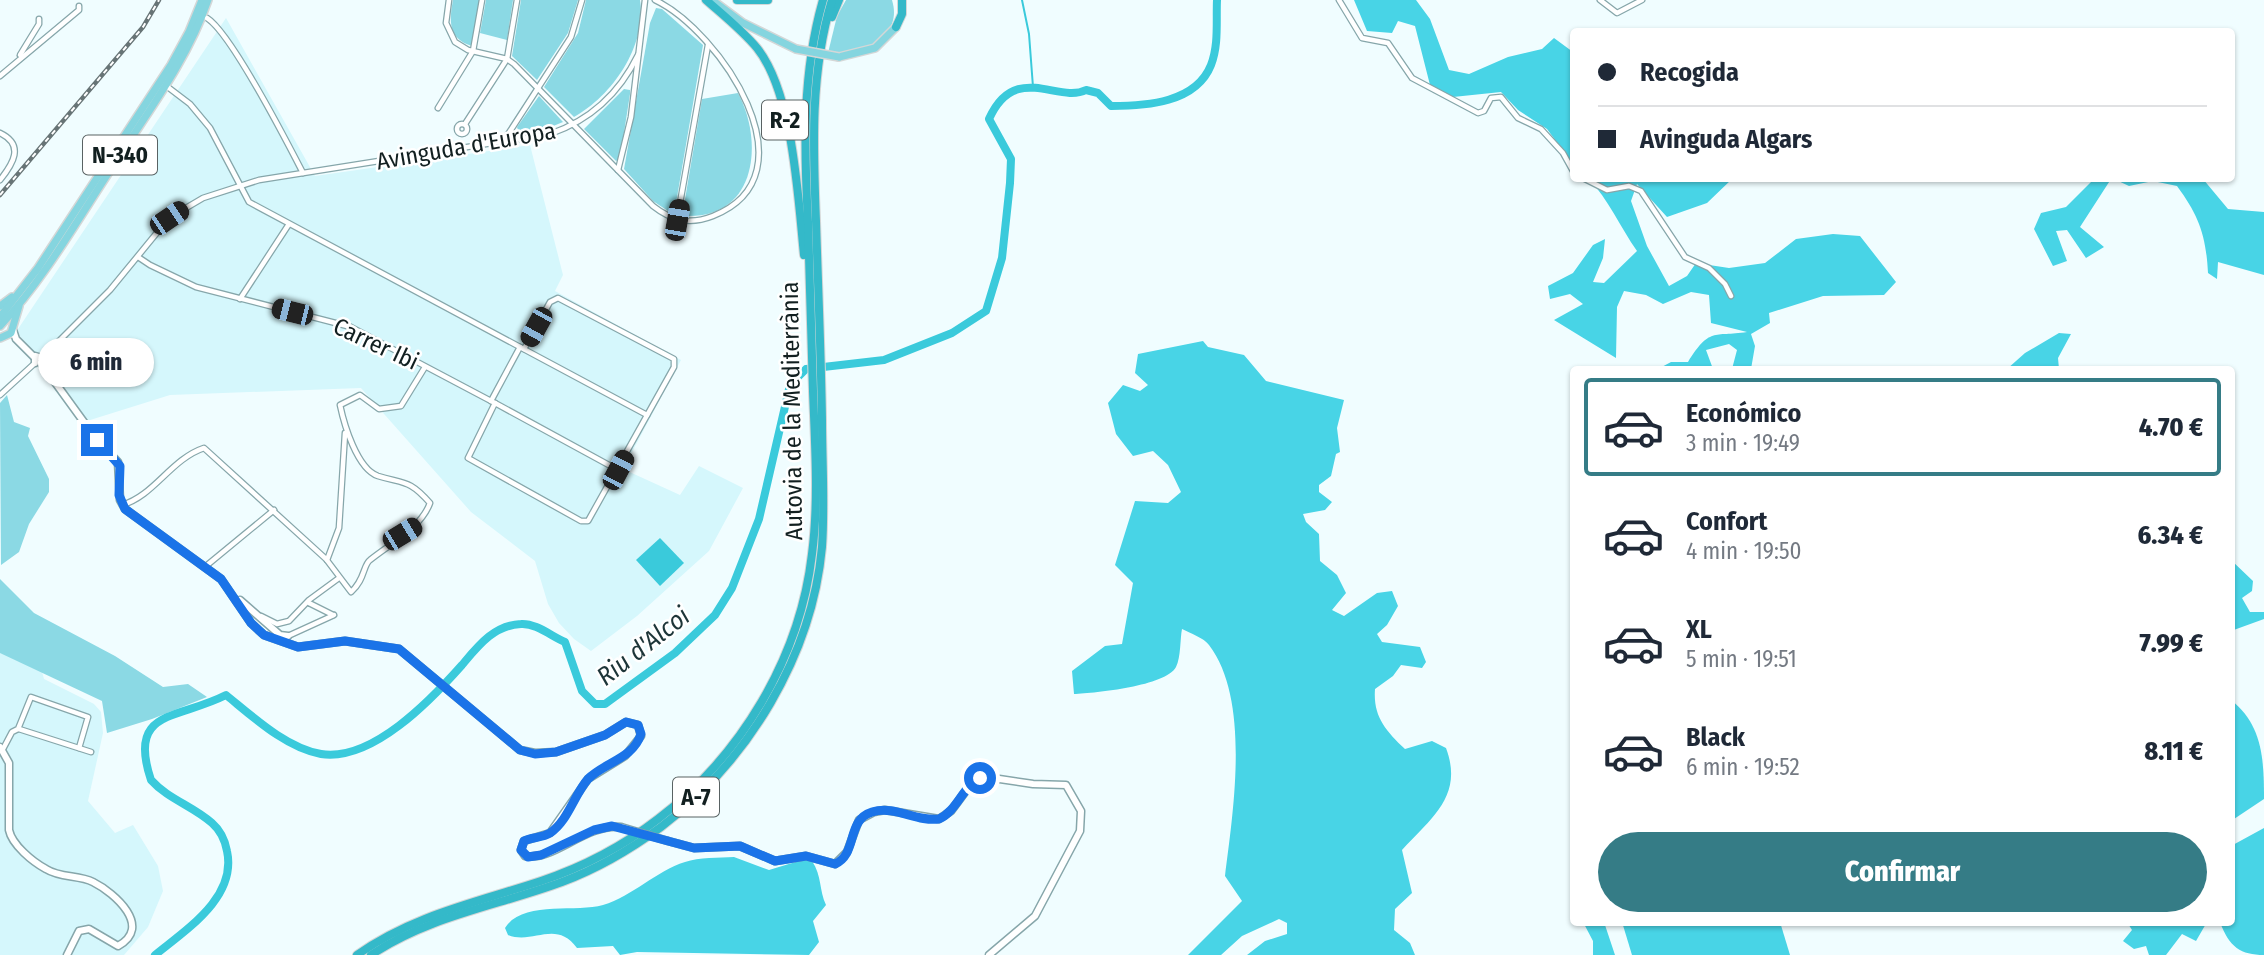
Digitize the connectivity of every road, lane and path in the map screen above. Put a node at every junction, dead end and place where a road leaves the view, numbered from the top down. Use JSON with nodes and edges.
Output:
{"nodes":[{"id":1,"x":202,"y":0,"type":"edge"},
{"id":2,"x":208,"y":0,"type":"edge"},
{"id":3,"x":449,"y":0,"type":"edge"},
{"id":4,"x":482,"y":0,"type":"edge"},
{"id":5,"x":517,"y":0,"type":"edge"},
{"id":6,"x":582,"y":0,"type":"edge"},
{"id":7,"x":645,"y":0,"type":"edge"},
{"id":8,"x":655,"y":0,"type":"edge"},
{"id":9,"x":706,"y":0,"type":"edge"},
{"id":10,"x":712,"y":0,"type":"edge"},
{"id":11,"x":737,"y":0,"type":"edge"},
{"id":12,"x":768,"y":0,"type":"edge"},
{"id":13,"x":824,"y":0,"type":"edge"},
{"id":14,"x":832,"y":0,"type":"edge"},
{"id":15,"x":839,"y":0,"type":"edge"},
{"id":16,"x":897,"y":0,"type":"edge"},
{"id":17,"x":902,"y":0,"type":"edge"},
{"id":18,"x":1339,"y":0,"type":"edge"},
{"id":19,"x":1600,"y":0,"type":"edge"},
{"id":20,"x":1642,"y":0,"type":"edge"},
{"id":21,"x":79,"y":6,"type":"dead end"},
{"id":22,"x":207,"y":18,"type":"dead end"},
{"id":23,"x":39,"y":19,"type":"dead end"},
{"id":24,"x":896,"y":27,"type":"junction"},
{"id":25,"x":821,"y":42,"type":"junction"},
{"id":26,"x":708,"y":44,"type":"junction"},
{"id":27,"x":473,"y":51,"type":"junction"},
{"id":28,"x":638,"y":55,"type":"junction"},
{"id":29,"x":22,"y":57,"type":"junction"},
{"id":30,"x":507,"y":59,"type":"junction"},
{"id":31,"x":0,"y":76,"type":"edge"},
{"id":32,"x":538,"y":86,"type":"junction"},
{"id":33,"x":169,"y":89,"type":"dead end"},
{"id":34,"x":438,"y":108,"type":"dead end"},
{"id":35,"x":465,"y":124,"type":"dead end"},
{"id":36,"x":574,"y":125,"type":"junction"},
{"id":37,"x":0,"y":134,"type":"edge"},
{"id":38,"x":503,"y":143,"type":"junction"},
{"id":39,"x":1570,"y":166,"type":"edge"},
{"id":40,"x":618,"y":170,"type":"junction"},
{"id":41,"x":303,"y":173,"type":"junction"},
{"id":42,"x":0,"y":180,"type":"edge"},
{"id":43,"x":1591,"y":182,"type":"edge"},
{"id":44,"x":239,"y":184,"type":"junction"},
{"id":45,"x":677,"y":220,"type":"junction"},
{"id":46,"x":289,"y":224,"type":"junction"},
{"id":47,"x":138,"y":257,"type":"junction"},
{"id":48,"x":810,"y":267,"type":"junction"},
{"id":49,"x":1731,"y":296,"type":"dead end"},
{"id":50,"x":240,"y":299,"type":"junction"},
{"id":51,"x":20,"y":303,"type":"junction"},
{"id":52,"x":2,"y":313,"type":"edge"},
{"id":53,"x":811,"y":325,"type":"joint"},
{"id":54,"x":0,"y":326,"type":"edge"},
{"id":55,"x":13,"y":328,"type":"junction"},
{"id":56,"x":2,"y":337,"type":"edge"},
{"id":57,"x":16,"y":339,"type":"junction"},
{"id":58,"x":522,"y":348,"type":"junction"},
{"id":59,"x":38,"y":360,"type":"junction"},
{"id":60,"x":425,"y":367,"type":"junction"},
{"id":61,"x":0,"y":395,"type":"edge"},
{"id":62,"x":493,"y":402,"type":"junction"},
{"id":63,"x":647,"y":415,"type":"junction"},
{"id":64,"x":346,"y":432,"type":"junction"},
{"id":65,"x":618,"y":470,"type":"junction"},
{"id":66,"x":122,"y":505,"type":"junction"},
{"id":67,"x":274,"y":510,"type":"junction"},
{"id":68,"x":327,"y":560,"type":"junction"},
{"id":69,"x":206,"y":566,"type":"junction"},
{"id":70,"x":814,"y":571,"type":"junction"},
{"id":71,"x":339,"y":578,"type":"junction"},
{"id":72,"x":236,"y":597,"type":"junction"},
{"id":73,"x":309,"y":603,"type":"junction"},
{"id":74,"x":251,"y":610,"type":"junction"},
{"id":75,"x":288,"y":636,"type":"joint"},
{"id":76,"x":18,"y":729,"type":"junction"},
{"id":77,"x":1,"y":748,"type":"edge"},
{"id":78,"x":79,"y":748,"type":"junction"},
{"id":79,"x":91,"y":752,"type":"dead end"},
{"id":80,"x":463,"y":909,"type":"junction"},
{"id":81,"x":67,"y":955,"type":"edge"},
{"id":82,"x":358,"y":955,"type":"edge"},
{"id":83,"x":371,"y":955,"type":"edge"},
{"id":84,"x":989,"y":955,"type":"edge"}],
"edges":[{"from":1,"to":52,"type":"main road","number":"N-340"},
{"from":2,"to":51,"type":"main road","number":"N-340"},
{"from":3,"to":27,"type":"street"},
{"from":4,"to":27,"type":"street"},
{"from":5,"to":30,"type":"street"},
{"from":6,"to":32,"type":"street"},
{"from":7,"to":28,"type":"street"},
{"from":8,"to":26,"type":"street"},
{"from":9,"to":48,"type":"highway","number":"R-2"},
{"from":10,"to":24,"type":"main road","bridge":true},
{"from":11,"to":12,"type":"highway"},
{"from":13,"to":48,"type":"highway","name":"Autovia de la Mediterrània","number":"A-7"},
{"from":14,"to":25,"type":"highway","name":"Autovia de la Mediterrània","number":"A-7"},
{"from":15,"to":25,"type":"highway"},
{"from":16,"to":24,"type":"highway"},
{"from":17,"to":24,"type":"highway"},
{"from":18,"to":39,"type":"street"},
{"from":19,"to":20,"type":"street"},
{"from":21,"to":29,"type":"street"},
{"from":22,"to":41,"type":"street"},
{"from":23,"to":29,"type":"street"},
{"from":25,"to":48,"type":"highway","name":"Autovia de la Mediterrània","number":"A-7"},
{"from":26,"to":45,"type":"street"},
{"from":26,"to":45,"type":"street"},
{"from":27,"to":30,"type":"street"},
{"from":27,"to":34,"type":"street"},
{"from":28,"to":36,"type":"street","name":"Avinguda d'Europa"},
{"from":28,"to":40,"type":"street"},
{"from":29,"to":31,"type":"street"},
{"from":30,"to":32,"type":"street"},
{"from":30,"to":35,"type":"street"},
{"from":32,"to":36,"type":"street"},
{"from":32,"to":38,"type":"street"},
{"from":33,"to":44,"type":"street"},
{"from":36,"to":38,"type":"street","name":"Avinguda d'Europa"},
{"from":36,"to":40,"type":"street"},
{"from":37,"to":42,"type":"street"},
{"from":38,"to":41,"type":"street","name":"Avinguda d'Europa"},
{"from":40,"to":45,"type":"street"},
{"from":41,"to":44,"type":"street","name":"Avinguda d'Europa"},
{"from":43,"to":49,"type":"street"},
{"from":44,"to":46,"type":"street"},
{"from":44,"to":47,"type":"street","name":"Avinguda d'Europa"},
{"from":46,"to":50,"type":"street"},
{"from":46,"to":58,"type":"street"},
{"from":47,"to":50,"type":"street","name":"Carrer Ibi"},
{"from":47,"to":59,"type":"street","name":"Avinguda d'Europa"},
{"from":48,"to":53,"type":"highway","number":"R-2"},
{"from":48,"to":70,"type":"highway","name":"Autovia de la Mediterrània","number":"A-7"},
{"from":50,"to":60,"type":"street","name":"Carrer Ibi"},
{"from":51,"to":52,"type":"main road","number":"N-340"},
{"from":51,"to":55,"type":"main road"},
{"from":52,"to":54,"type":"main road","number":"N-340"},
{"from":52,"to":55,"type":"main road"},
{"from":53,"to":70,"type":"highway","name":"Autovia de la Mediterrània","number":"A-7"},
{"from":55,"to":56,"type":"main road"},
{"from":55,"to":57,"type":"street"},
{"from":56,"to":57,"type":"street"},
{"from":57,"to":59,"type":"street"},
{"from":58,"to":62,"type":"street"},
{"from":58,"to":63,"type":"street"},
{"from":58,"to":63,"type":"street"},
{"from":59,"to":61,"type":"street","name":"Avinguda d'Europa"},
{"from":59,"to":66,"type":"street"},
{"from":60,"to":62,"type":"street","name":"Carrer Ibi"},
{"from":60,"to":64,"type":"street"},
{"from":62,"to":65,"type":"street","name":"Carrer Ibi"},
{"from":62,"to":65,"type":"street"},
{"from":63,"to":65,"type":"street"},
{"from":64,"to":68,"type":"street"},
{"from":64,"to":71,"type":"street"},
{"from":66,"to":67,"type":"street"},
{"from":66,"to":69,"type":"street"},
{"from":67,"to":68,"type":"street"},
{"from":67,"to":69,"type":"street"},
{"from":68,"to":71,"type":"street"},
{"from":69,"to":72,"type":"street"},
{"from":70,"to":80,"type":"highway","name":"Autovia de la Mediterrània","number":"A-7"},
{"from":71,"to":73,"type":"street"},
{"from":72,"to":74,"type":"street"},
{"from":72,"to":84,"type":"street","bridge":true},
{"from":73,"to":74,"type":"street"},
{"from":73,"to":75,"type":"street"},
{"from":74,"to":75,"type":"street"},
{"from":76,"to":77,"type":"street"},
{"from":76,"to":78,"type":"street"},
{"from":76,"to":78,"type":"street"},
{"from":77,"to":81,"type":"street"},
{"from":78,"to":79,"type":"street"},
{"from":80,"to":82,"type":"highway","name":"Autovia de la Mediterrània","number":"A-7"},
{"from":80,"to":83,"type":"highway","name":"Autovia de la Mediterrània","number":"A-7"}]}
